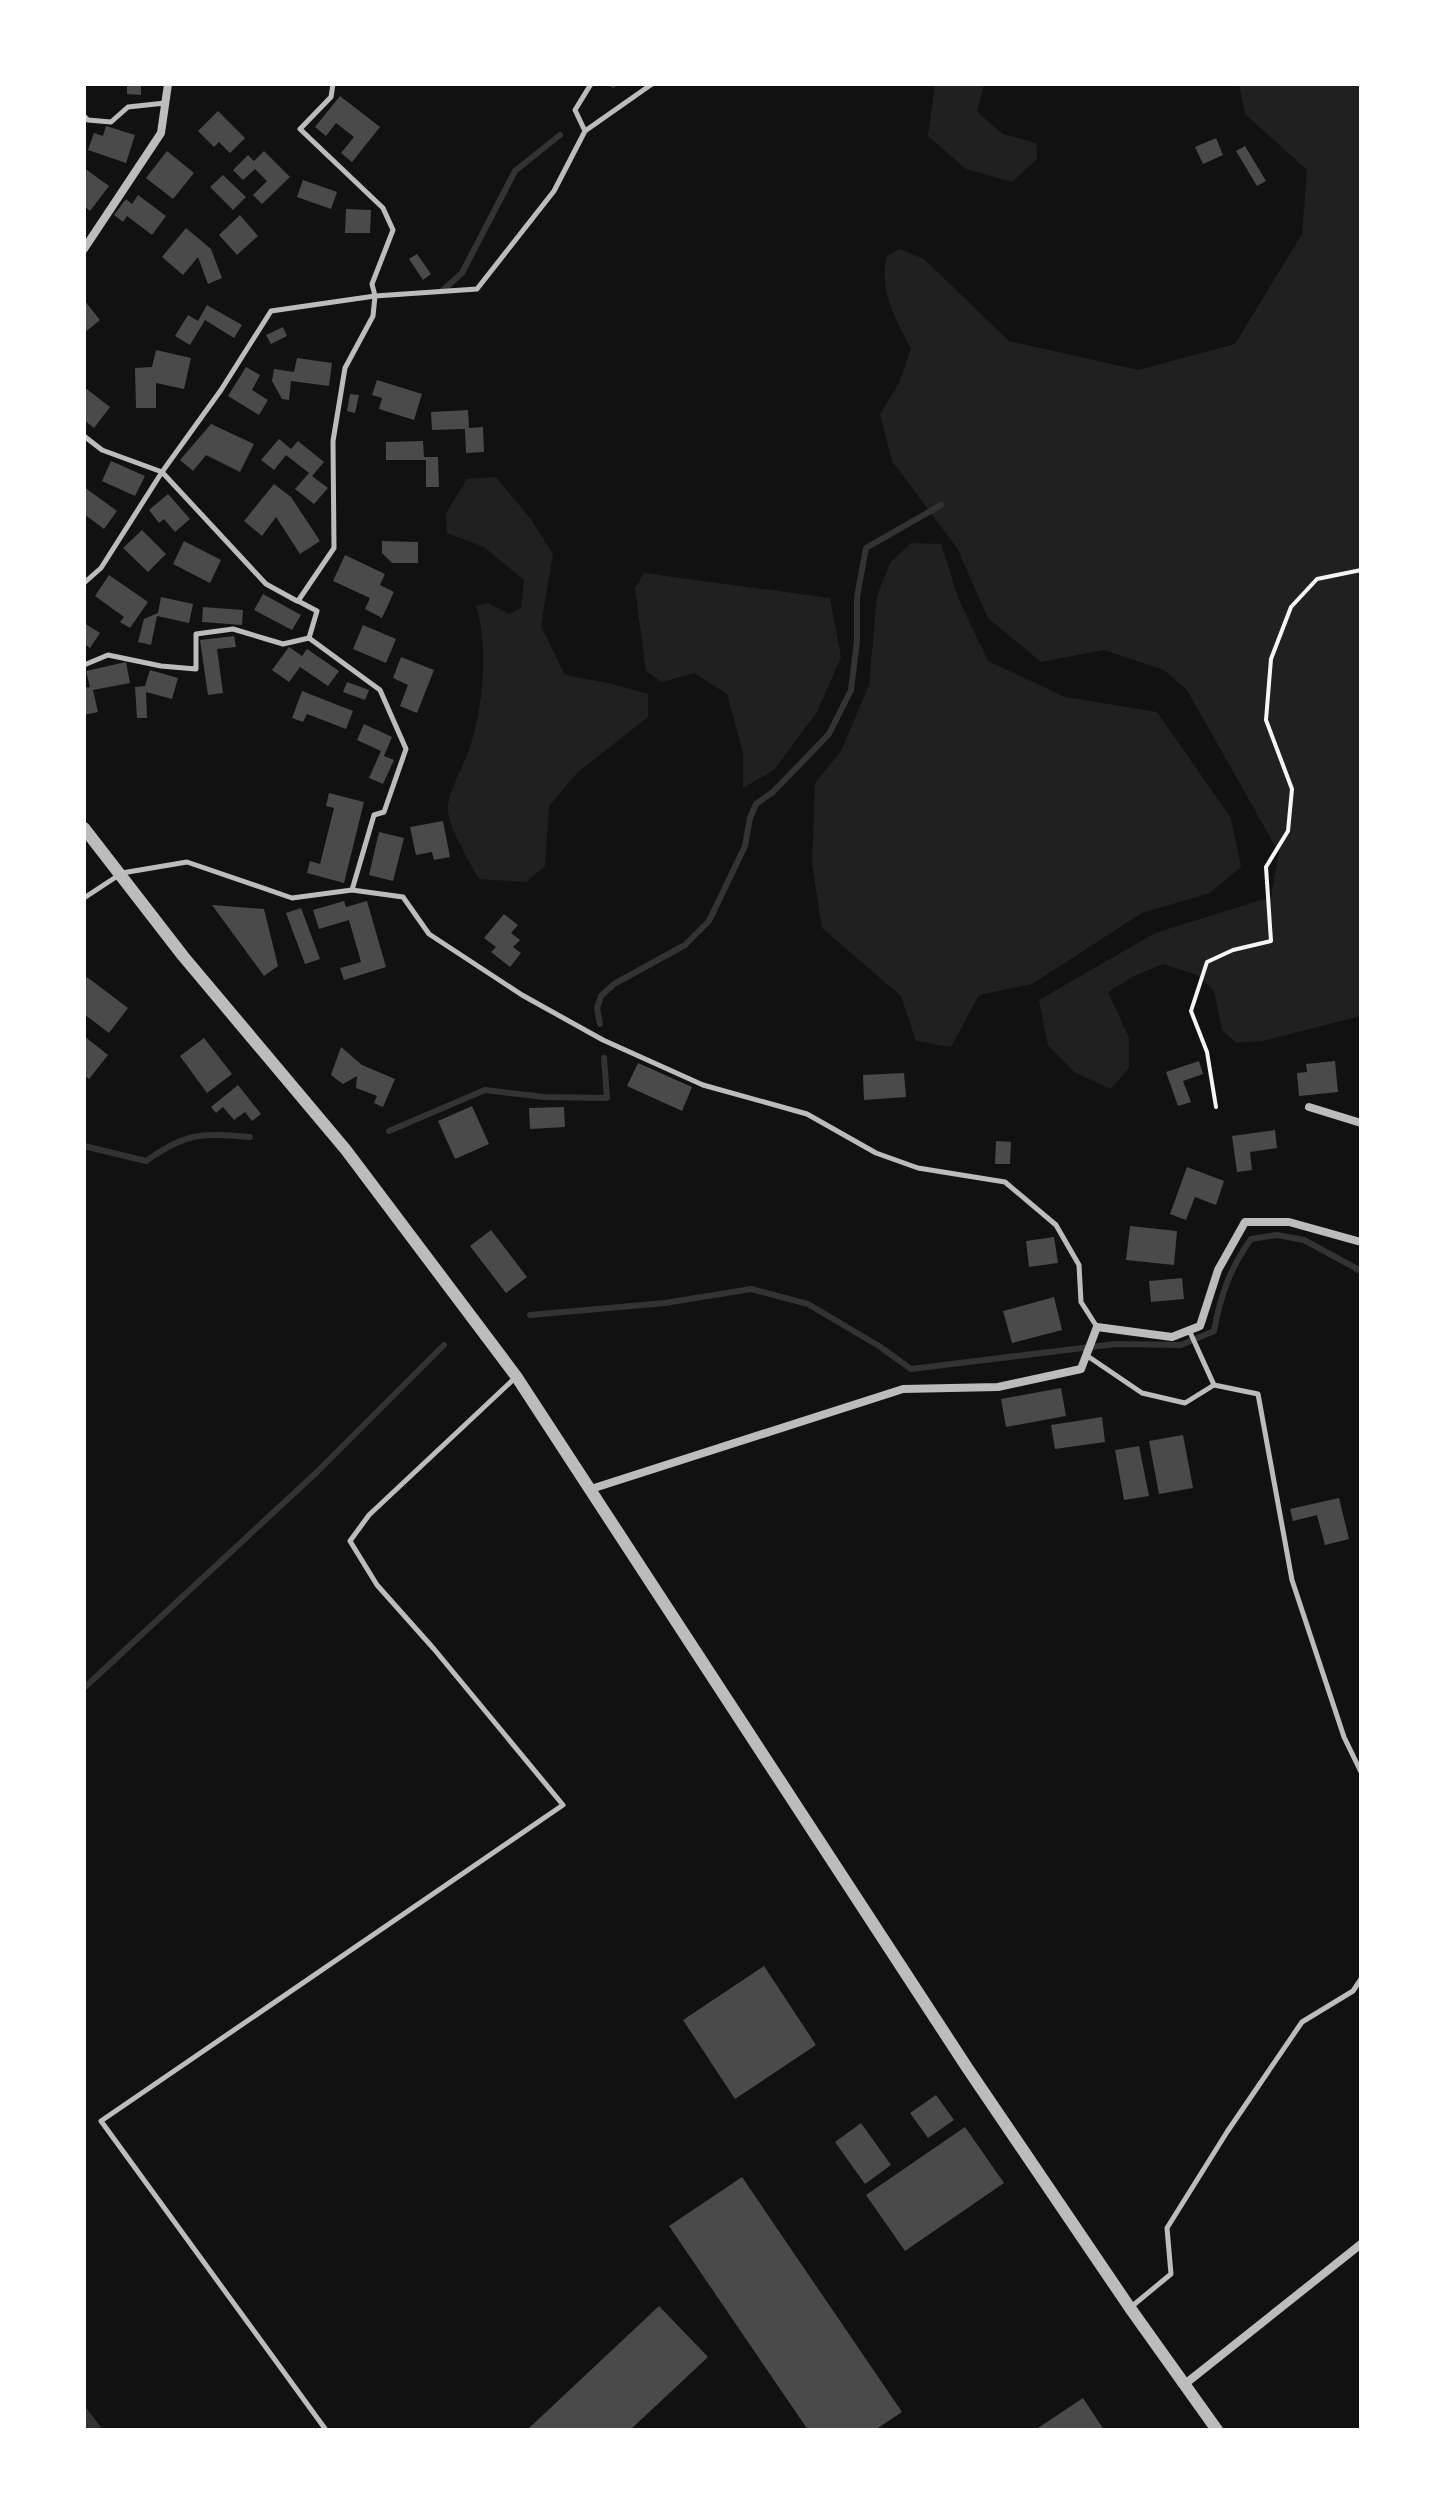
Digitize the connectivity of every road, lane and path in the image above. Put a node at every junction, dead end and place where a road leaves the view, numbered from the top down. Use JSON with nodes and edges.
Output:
{"nodes":[{"id":1,"x":168,"y":84,"type":"edge"},
{"id":2,"x":333,"y":84,"type":"edge"},
{"id":3,"x":591,"y":84,"type":"edge"},
{"id":4,"x":652,"y":84,"type":"edge"},
{"id":5,"x":165,"y":103,"type":"junction"},
{"id":6,"x":84,"y":116,"type":"edge"},
{"id":7,"x":585,"y":131,"type":"junction"},
{"id":8,"x":84,"y":249,"type":"edge"},
{"id":9,"x":375,"y":296,"type":"junction"},
{"id":10,"x":84,"y":436,"type":"edge"},
{"id":11,"x":162,"y":472,"type":"junction"},
{"id":12,"x":1361,"y":570,"type":"edge"},
{"id":13,"x":84,"y":583,"type":"edge"},
{"id":14,"x":298,"y":601,"type":"junction"},
{"id":15,"x":309,"y":638,"type":"junction"},
{"id":16,"x":84,"y":665,"type":"edge"},
{"id":17,"x":84,"y":828,"type":"edge"},
{"id":18,"x":122,"y":873,"type":"junction"},
{"id":19,"x":352,"y":890,"type":"junction"},
{"id":20,"x":84,"y":898,"type":"edge"},
{"id":21,"x":1216,"y":1107,"type":"dead end"},
{"id":22,"x":1309,"y":1107,"type":"dead end"},
{"id":23,"x":1361,"y":1123,"type":"edge"},
{"id":24,"x":1361,"y":1242,"type":"edge"},
{"id":25,"x":1097,"y":1327,"type":"junction"},
{"id":26,"x":1189,"y":1330,"type":"junction"},
{"id":27,"x":1086,"y":1355,"type":"junction"},
{"id":28,"x":516,"y":1376,"type":"junction"},
{"id":29,"x":1214,"y":1385,"type":"junction"},
{"id":30,"x":591,"y":1489,"type":"junction"},
{"id":31,"x":1361,"y":1772,"type":"edge"},
{"id":32,"x":1361,"y":1979,"type":"edge"},
{"id":33,"x":1361,"y":2244,"type":"edge"},
{"id":34,"x":1130,"y":2308,"type":"junction"},
{"id":35,"x":1185,"y":2384,"type":"junction"},
{"id":36,"x":326,"y":2430,"type":"edge"},
{"id":37,"x":1217,"y":2430,"type":"edge"}],
"edges":[{"from":1,"to":5,"type":"street"},
{"from":2,"to":9,"type":"lane"},
{"from":3,"to":7,"type":"lane"},
{"from":4,"to":7,"type":"lane"},
{"from":5,"to":6,"type":"lane"},
{"from":5,"to":8,"type":"street"},
{"from":7,"to":9,"type":"lane"},
{"from":9,"to":11,"type":"lane"},
{"from":9,"to":14,"type":"lane"},
{"from":10,"to":11,"type":"lane"},
{"from":11,"to":13,"type":"lane"},
{"from":11,"to":14,"type":"lane"},
{"from":12,"to":21,"type":"path"},
{"from":14,"to":15,"type":"lane"},
{"from":15,"to":16,"type":"lane"},
{"from":15,"to":19,"type":"lane"},
{"from":17,"to":18,"type":"street"},
{"from":18,"to":19,"type":"lane"},
{"from":18,"to":20,"type":"lane"},
{"from":18,"to":28,"type":"street"},
{"from":19,"to":25,"type":"lane"},
{"from":22,"to":23,"type":"street"},
{"from":24,"to":26,"type":"street"},
{"from":25,"to":26,"type":"street"},
{"from":25,"to":27,"type":"street"},
{"from":26,"to":29,"type":"lane"},
{"from":27,"to":29,"type":"lane"},
{"from":27,"to":30,"type":"street"},
{"from":28,"to":30,"type":"street"},
{"from":28,"to":36,"type":"lane"},
{"from":29,"to":31,"type":"lane"},
{"from":30,"to":34,"type":"street"},
{"from":32,"to":34,"type":"lane"},
{"from":33,"to":35,"type":"street"},
{"from":34,"to":35,"type":"street"},
{"from":35,"to":37,"type":"street"}]}
